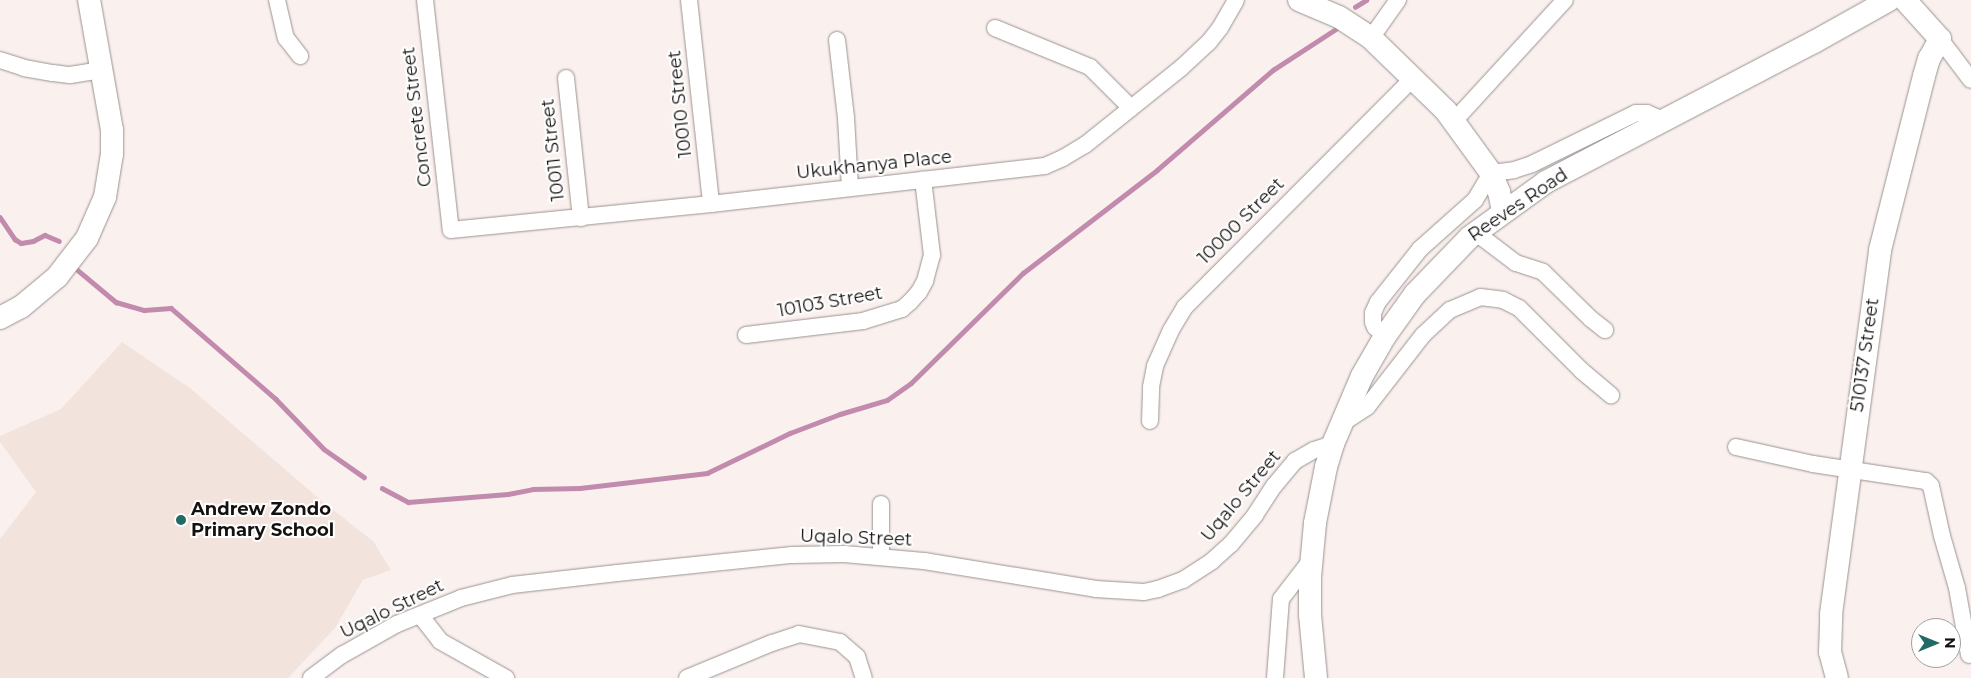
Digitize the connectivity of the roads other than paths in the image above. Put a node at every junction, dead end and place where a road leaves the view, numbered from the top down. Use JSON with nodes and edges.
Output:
{"nodes":[{"id":1,"x":88,"y":0,"type":"edge"},
{"id":2,"x":277,"y":0,"type":"edge"},
{"id":3,"x":425,"y":0,"type":"edge"},
{"id":4,"x":689,"y":0,"type":"edge"},
{"id":5,"x":1236,"y":0,"type":"edge"},
{"id":6,"x":1299,"y":0,"type":"edge"},
{"id":7,"x":1398,"y":0,"type":"edge"},
{"id":8,"x":1565,"y":0,"type":"edge"},
{"id":9,"x":1889,"y":0,"type":"edge"},
{"id":10,"x":1905,"y":0,"type":"edge"},
{"id":11,"x":994,"y":28,"type":"dead end"},
{"id":12,"x":1371,"y":38,"type":"junction"},
{"id":13,"x":1940,"y":39,"type":"junction"},
{"id":14,"x":838,"y":40,"type":"dead end"},
{"id":15,"x":300,"y":56,"type":"dead end"},
{"id":16,"x":0,"y":60,"type":"edge"},
{"id":17,"x":102,"y":70,"type":"junction"},
{"id":18,"x":566,"y":78,"type":"dead end"},
{"id":19,"x":1413,"y":78,"type":"junction"},
{"id":20,"x":1971,"y":80,"type":"edge"},
{"id":21,"x":1131,"y":108,"type":"junction"},
{"id":22,"x":1663,"y":120,"type":"junction"},
{"id":23,"x":1454,"y":121,"type":"junction"},
{"id":24,"x":1490,"y":173,"type":"junction"},
{"id":25,"x":923,"y":180,"type":"junction"},
{"id":26,"x":850,"y":188,"type":"junction"},
{"id":27,"x":711,"y":204,"type":"junction"},
{"id":28,"x":1503,"y":211,"type":"junction"},
{"id":29,"x":581,"y":218,"type":"junction"},
{"id":30,"x":451,"y":230,"type":"joint"},
{"id":31,"x":1475,"y":232,"type":"junction"},
{"id":32,"x":0,"y":318,"type":"edge"},
{"id":33,"x":1605,"y":330,"type":"dead end"},
{"id":34,"x":746,"y":335,"type":"dead end"},
{"id":35,"x":1385,"y":336,"type":"junction"},
{"id":36,"x":1611,"y":395,"type":"dead end"},
{"id":37,"x":1150,"y":421,"type":"dead end"},
{"id":38,"x":1337,"y":434,"type":"junction"},
{"id":39,"x":1736,"y":447,"type":"dead end"},
{"id":40,"x":1849,"y":471,"type":"junction"},
{"id":41,"x":881,"y":504,"type":"dead end"},
{"id":42,"x":881,"y":557,"type":"junction"},
{"id":43,"x":1311,"y":560,"type":"junction"},
{"id":44,"x":420,"y":615,"type":"junction"},
{"id":45,"x":1969,"y":655,"type":"dead end"},
{"id":46,"x":481,"y":672,"type":"edge"},
{"id":47,"x":1831,"y":672,"type":"edge"},
{"id":48,"x":311,"y":678,"type":"edge"},
{"id":49,"x":506,"y":678,"type":"edge"},
{"id":50,"x":687,"y":678,"type":"edge"},
{"id":51,"x":864,"y":678,"type":"edge"},
{"id":52,"x":1275,"y":678,"type":"edge"},
{"id":53,"x":1316,"y":678,"type":"edge"}],
"edges":[{"from":1,"to":17,"type":"street"},
{"from":2,"to":15,"type":"street"},
{"from":3,"to":30,"type":"street","name":"Concrete Street"},
{"from":4,"to":27,"type":"street","name":"10010 Street"},
{"from":5,"to":21,"type":"street","name":"Ukukhanya Place"},
{"from":6,"to":12,"type":"street"},
{"from":7,"to":12,"type":"street"},
{"from":8,"to":23,"type":"street"},
{"from":9,"to":22,"type":"street","name":"Reeves Road"},
{"from":10,"to":13,"type":"street"},
{"from":11,"to":21,"type":"street"},
{"from":12,"to":19,"type":"street"},
{"from":13,"to":20,"type":"street"},
{"from":13,"to":40,"type":"street","name":"510137 Street"},
{"from":14,"to":26,"type":"street"},
{"from":16,"to":17,"type":"street"},
{"from":17,"to":32,"type":"street"},
{"from":18,"to":29,"type":"street","name":"10011 Street"},
{"from":19,"to":23,"type":"street"},
{"from":19,"to":37,"type":"street","name":"10000 Street"},
{"from":21,"to":25,"type":"street","name":"Ukukhanya Place"},
{"from":22,"to":24,"type":"street"},
{"from":22,"to":28,"type":"street","name":"Reeves Road"},
{"from":23,"to":24,"type":"street"},
{"from":24,"to":28,"type":"street"},
{"from":24,"to":35,"type":"street"},
{"from":25,"to":26,"type":"street","name":"Ukukhanya Place"},
{"from":25,"to":34,"type":"street","name":"10103 Street"},
{"from":26,"to":27,"type":"street","name":"Ukukhanya Place"},
{"from":27,"to":29,"type":"street","name":"Ukukhanya Place"},
{"from":28,"to":31,"type":"street","name":"Reeves Road"},
{"from":29,"to":30,"type":"street","name":"Ukukhanya Place"},
{"from":31,"to":33,"type":"street"},
{"from":31,"to":35,"type":"street","name":"Reeves Road"},
{"from":35,"to":38,"type":"street","name":"Reeves Road"},
{"from":36,"to":38,"type":"street","name":"Uqalo Street"},
{"from":38,"to":42,"type":"street","name":"Uqalo Street"},
{"from":38,"to":43,"type":"street","name":"Reeves Road"},
{"from":39,"to":40,"type":"street"},
{"from":40,"to":45,"type":"street"},
{"from":40,"to":47,"type":"street","name":"510137 Street"},
{"from":41,"to":42,"type":"street"},
{"from":42,"to":44,"type":"street","name":"Uqalo Street"},
{"from":43,"to":52,"type":"street"},
{"from":43,"to":53,"type":"street","name":"Reeves Road"},
{"from":44,"to":46,"type":"street"},
{"from":44,"to":48,"type":"street","name":"Uqalo Street"},
{"from":46,"to":49,"type":"street"},
{"from":50,"to":51,"type":"street"}]}
